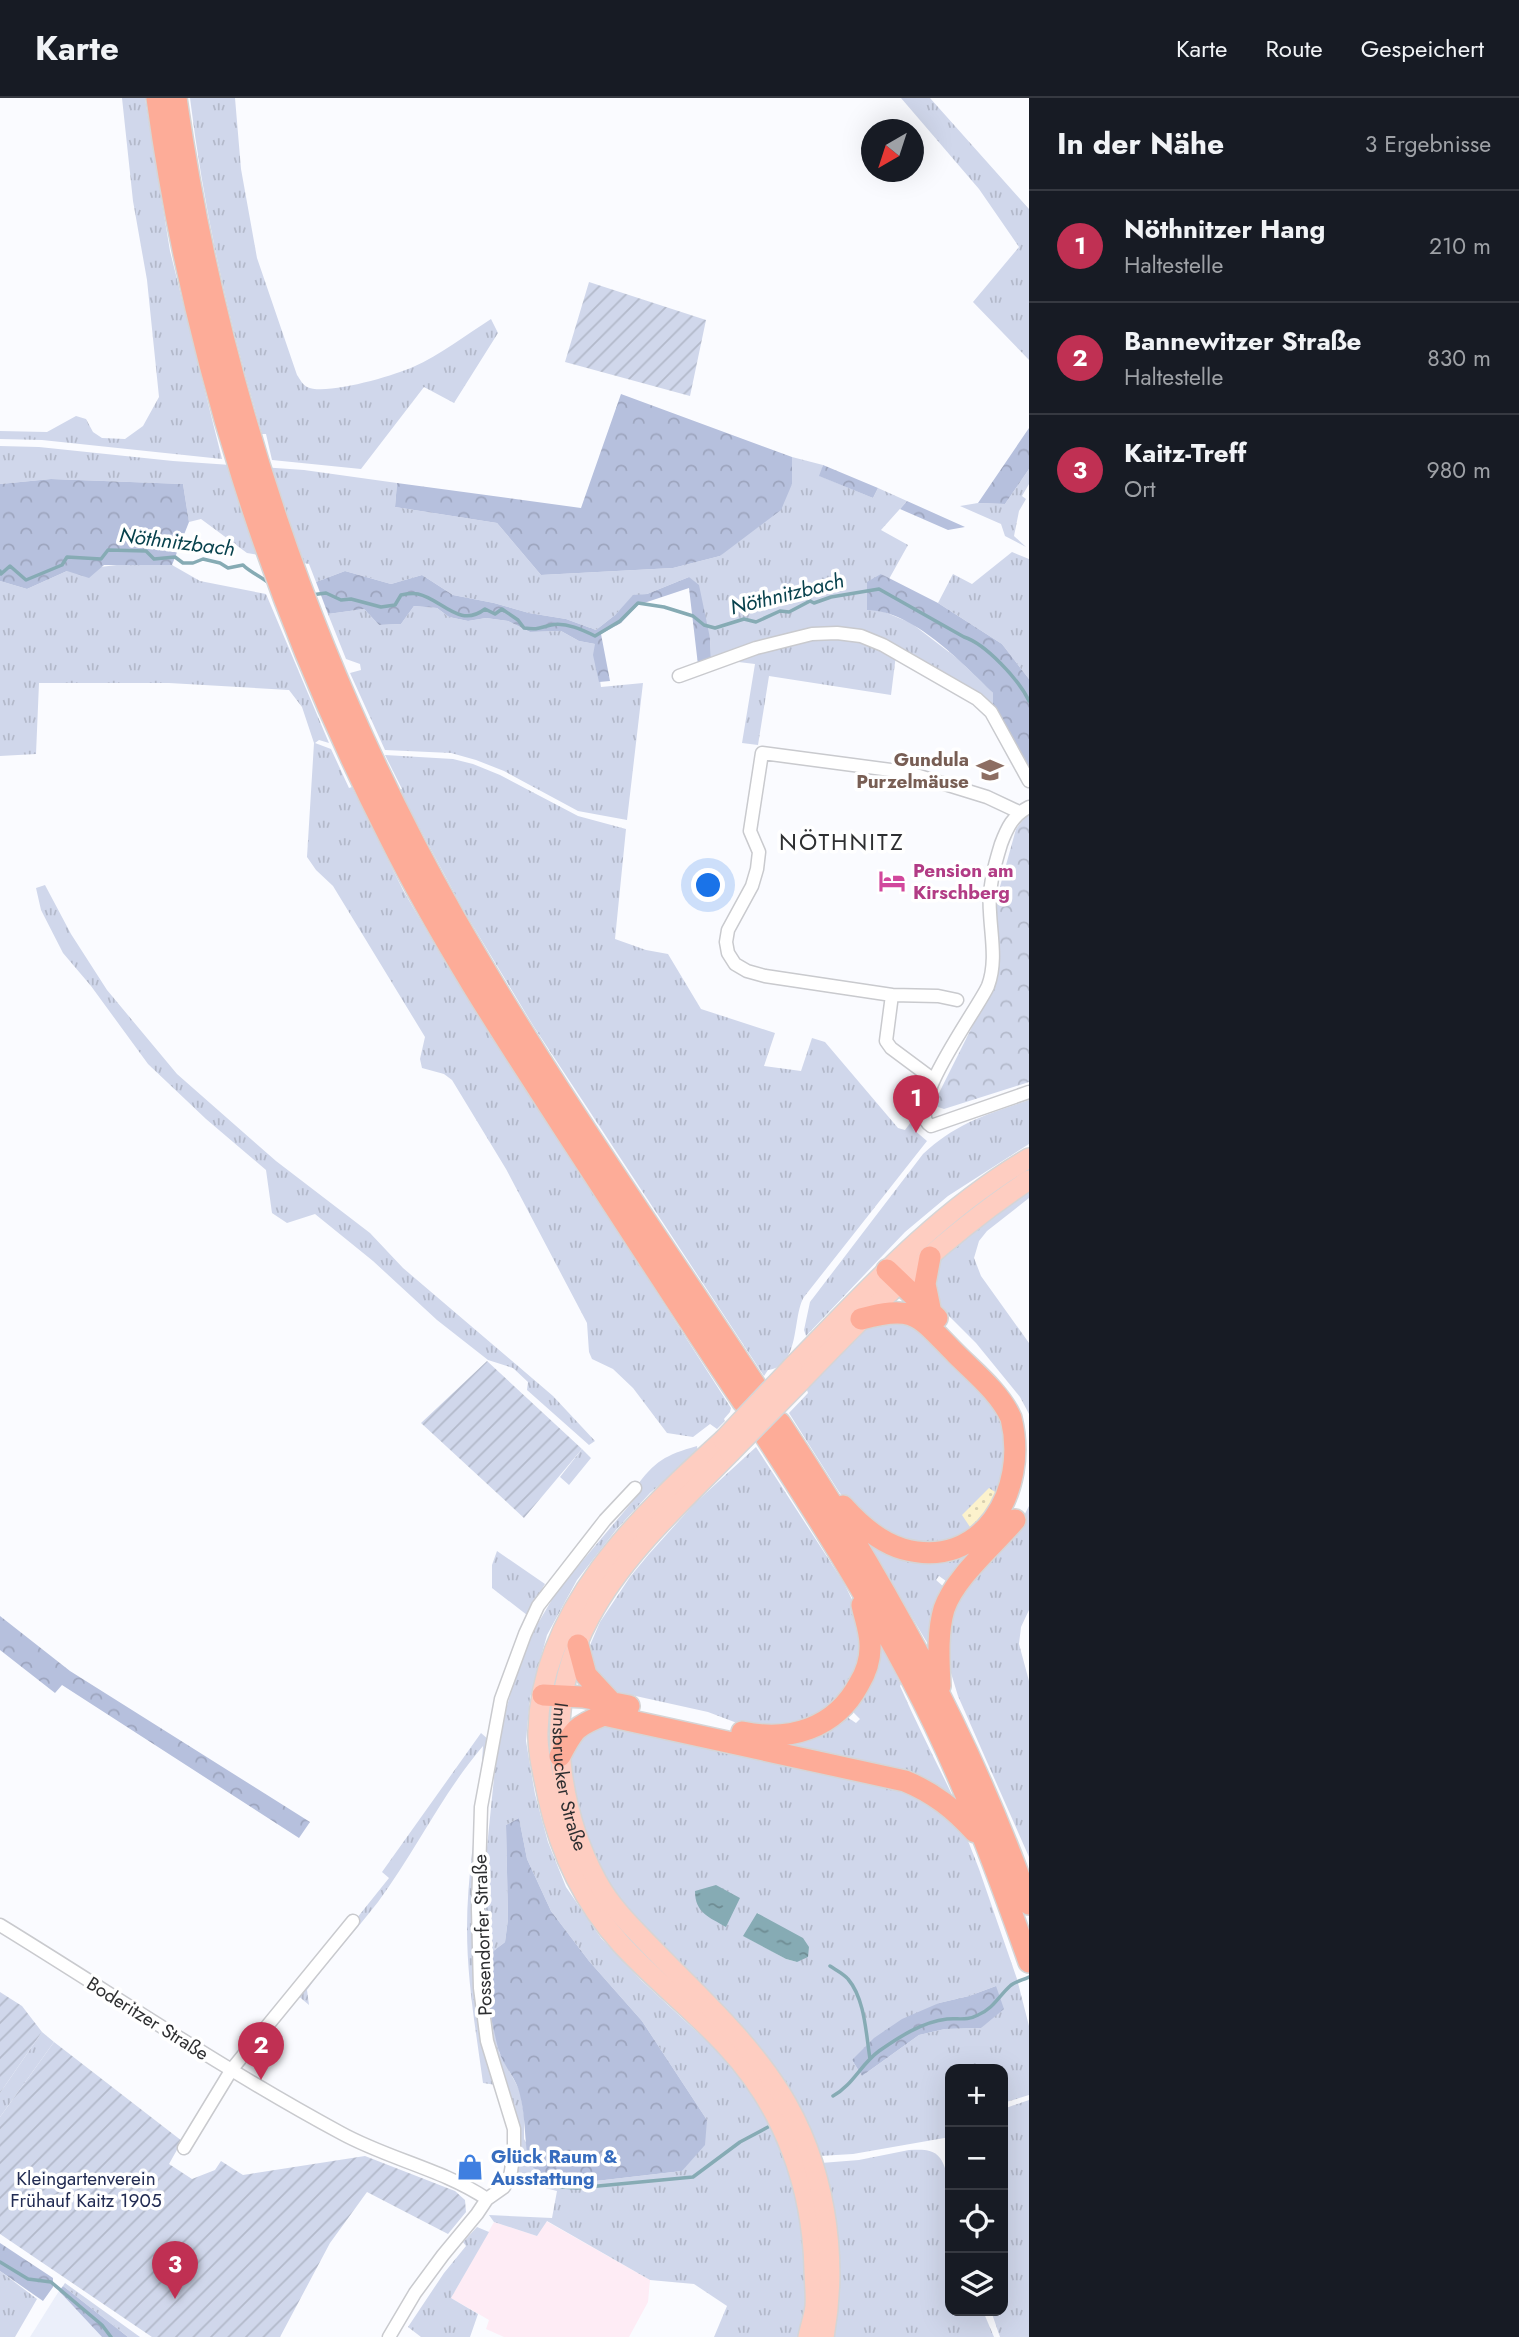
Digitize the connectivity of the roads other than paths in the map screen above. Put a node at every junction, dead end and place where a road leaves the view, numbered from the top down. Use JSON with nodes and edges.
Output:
{"nodes":[{"id":1,"x":157,"y":98,"type":"edge"},
{"id":2,"x":176,"y":98,"type":"edge"},
{"id":3,"x":240,"y":435,"type":"junction"},
{"id":4,"x":679,"y":676,"type":"dead end"},
{"id":5,"x":1029,"y":781,"type":"edge"},
{"id":6,"x":1024,"y":810,"type":"edge"},
{"id":7,"x":892,"y":995,"type":"junction"},
{"id":8,"x":957,"y":1000,"type":"dead end"},
{"id":9,"x":934,"y":1080,"type":"junction"},
{"id":10,"x":1029,"y":1092,"type":"edge"},
{"id":11,"x":1029,"y":1158,"type":"edge"},
{"id":12,"x":1029,"y":1180,"type":"edge"},
{"id":13,"x":924,"y":1263,"type":"junction"},
{"id":14,"x":889,"y":1282,"type":"junction"},
{"id":15,"x":923,"y":1314,"type":"junction"},
{"id":16,"x":861,"y":1319,"type":"junction"},
{"id":17,"x":797,"y":1374,"type":"junction"},
{"id":18,"x":750,"y":1395,"type":"dead end"},
{"id":19,"x":1029,"y":1433,"type":"edge"},
{"id":20,"x":727,"y":1446,"type":"junction"},
{"id":21,"x":813,"y":1474,"type":"junction"},
{"id":22,"x":635,"y":1488,"type":"dead end"},
{"id":23,"x":1027,"y":1497,"type":"dead end"},
{"id":24,"x":856,"y":1579,"type":"junction"},
{"id":25,"x":578,"y":1645,"type":"junction"},
{"id":26,"x":940,"y":1691,"type":"junction"},
{"id":27,"x":555,"y":1699,"type":"junction"},
{"id":28,"x":607,"y":1708,"type":"junction"},
{"id":29,"x":560,"y":1756,"type":"junction"},
{"id":30,"x":997,"y":1854,"type":"junction"},
{"id":31,"x":1029,"y":1904,"type":"edge"},
{"id":32,"x":353,"y":1920,"type":"dead end"},
{"id":33,"x":0,"y":1925,"type":"edge"},
{"id":34,"x":1029,"y":1962,"type":"edge"},
{"id":35,"x":733,"y":2042,"type":"junction"},
{"id":36,"x":232,"y":2069,"type":"junction"},
{"id":37,"x":184,"y":2148,"type":"dead end"},
{"id":38,"x":811,"y":2186,"type":"junction"},
{"id":39,"x":487,"y":2199,"type":"junction"},
{"id":40,"x":389,"y":2337,"type":"edge"},
{"id":41,"x":808,"y":2337,"type":"edge"},
{"id":42,"x":824,"y":2337,"type":"edge"}],
"edges":[{"from":1,"to":3,"type":"highway"},
{"from":2,"to":3,"type":"highway"},
{"from":3,"to":18,"type":"highway"},
{"from":4,"to":5,"type":"street"},
{"from":6,"to":7,"type":"street"},
{"from":6,"to":9,"type":"street"},
{"from":7,"to":8,"type":"street"},
{"from":7,"to":9,"type":"street"},
{"from":9,"to":10,"type":"street"},
{"from":11,"to":14,"type":"main road"},
{"from":12,"to":13,"type":"main road","name":"Innsbrucker Straße"},
{"from":13,"to":14,"type":"main road","name":"Innsbrucker Straße"},
{"from":13,"to":15,"type":"highway"},
{"from":14,"to":15,"type":"highway"},
{"from":14,"to":16,"type":"main road","name":"Innsbrucker Straße"},
{"from":14,"to":17,"type":"main road"},
{"from":15,"to":16,"type":"highway"},
{"from":15,"to":19,"type":"highway"},
{"from":15,"to":21,"type":"highway"},
{"from":16,"to":17,"type":"main road","name":"Innsbrucker Straße"},
{"from":17,"to":20,"type":"main road","name":"Innsbrucker Straße","bridge":true},
{"from":20,"to":25,"type":"main road","name":"Innsbrucker Straße"},
{"from":20,"to":27,"type":"main road","name":"Innsbrucker Straße"},
{"from":21,"to":24,"type":"highway"},
{"from":21,"to":26,"type":"highway"},
{"from":22,"to":39,"type":"street","name":"Possendorfer Straße"},
{"from":23,"to":26,"type":"highway"},
{"from":24,"to":28,"type":"highway"},
{"from":24,"to":30,"type":"highway"},
{"from":25,"to":27,"type":"main road","name":"Innsbrucker Straße"},
{"from":25,"to":28,"type":"highway"},
{"from":26,"to":30,"type":"highway"},
{"from":27,"to":28,"type":"highway"},
{"from":27,"to":29,"type":"main road","name":"Innsbrucker Straße"},
{"from":27,"to":35,"type":"main road","name":"Innsbrucker Straße"},
{"from":28,"to":29,"type":"highway"},
{"from":28,"to":30,"type":"highway"},
{"from":29,"to":35,"type":"main road","name":"Innsbrucker Straße"},
{"from":30,"to":31,"type":"highway"},
{"from":30,"to":34,"type":"highway"},
{"from":32,"to":36,"type":"street"},
{"from":33,"to":36,"type":"street","name":"Boderitzer Straße"},
{"from":35,"to":38,"type":"main road","name":"Innsbrucker Straße"},
{"from":36,"to":37,"type":"street"},
{"from":36,"to":39,"type":"street","name":"Boderitzer Straße"},
{"from":38,"to":41,"type":"main road","name":"Innsbrucker Straße"},
{"from":38,"to":42,"type":"main road","name":"Innsbrucker Straße"},
{"from":39,"to":40,"type":"street","name":"Possendorfer Straße"}]}
